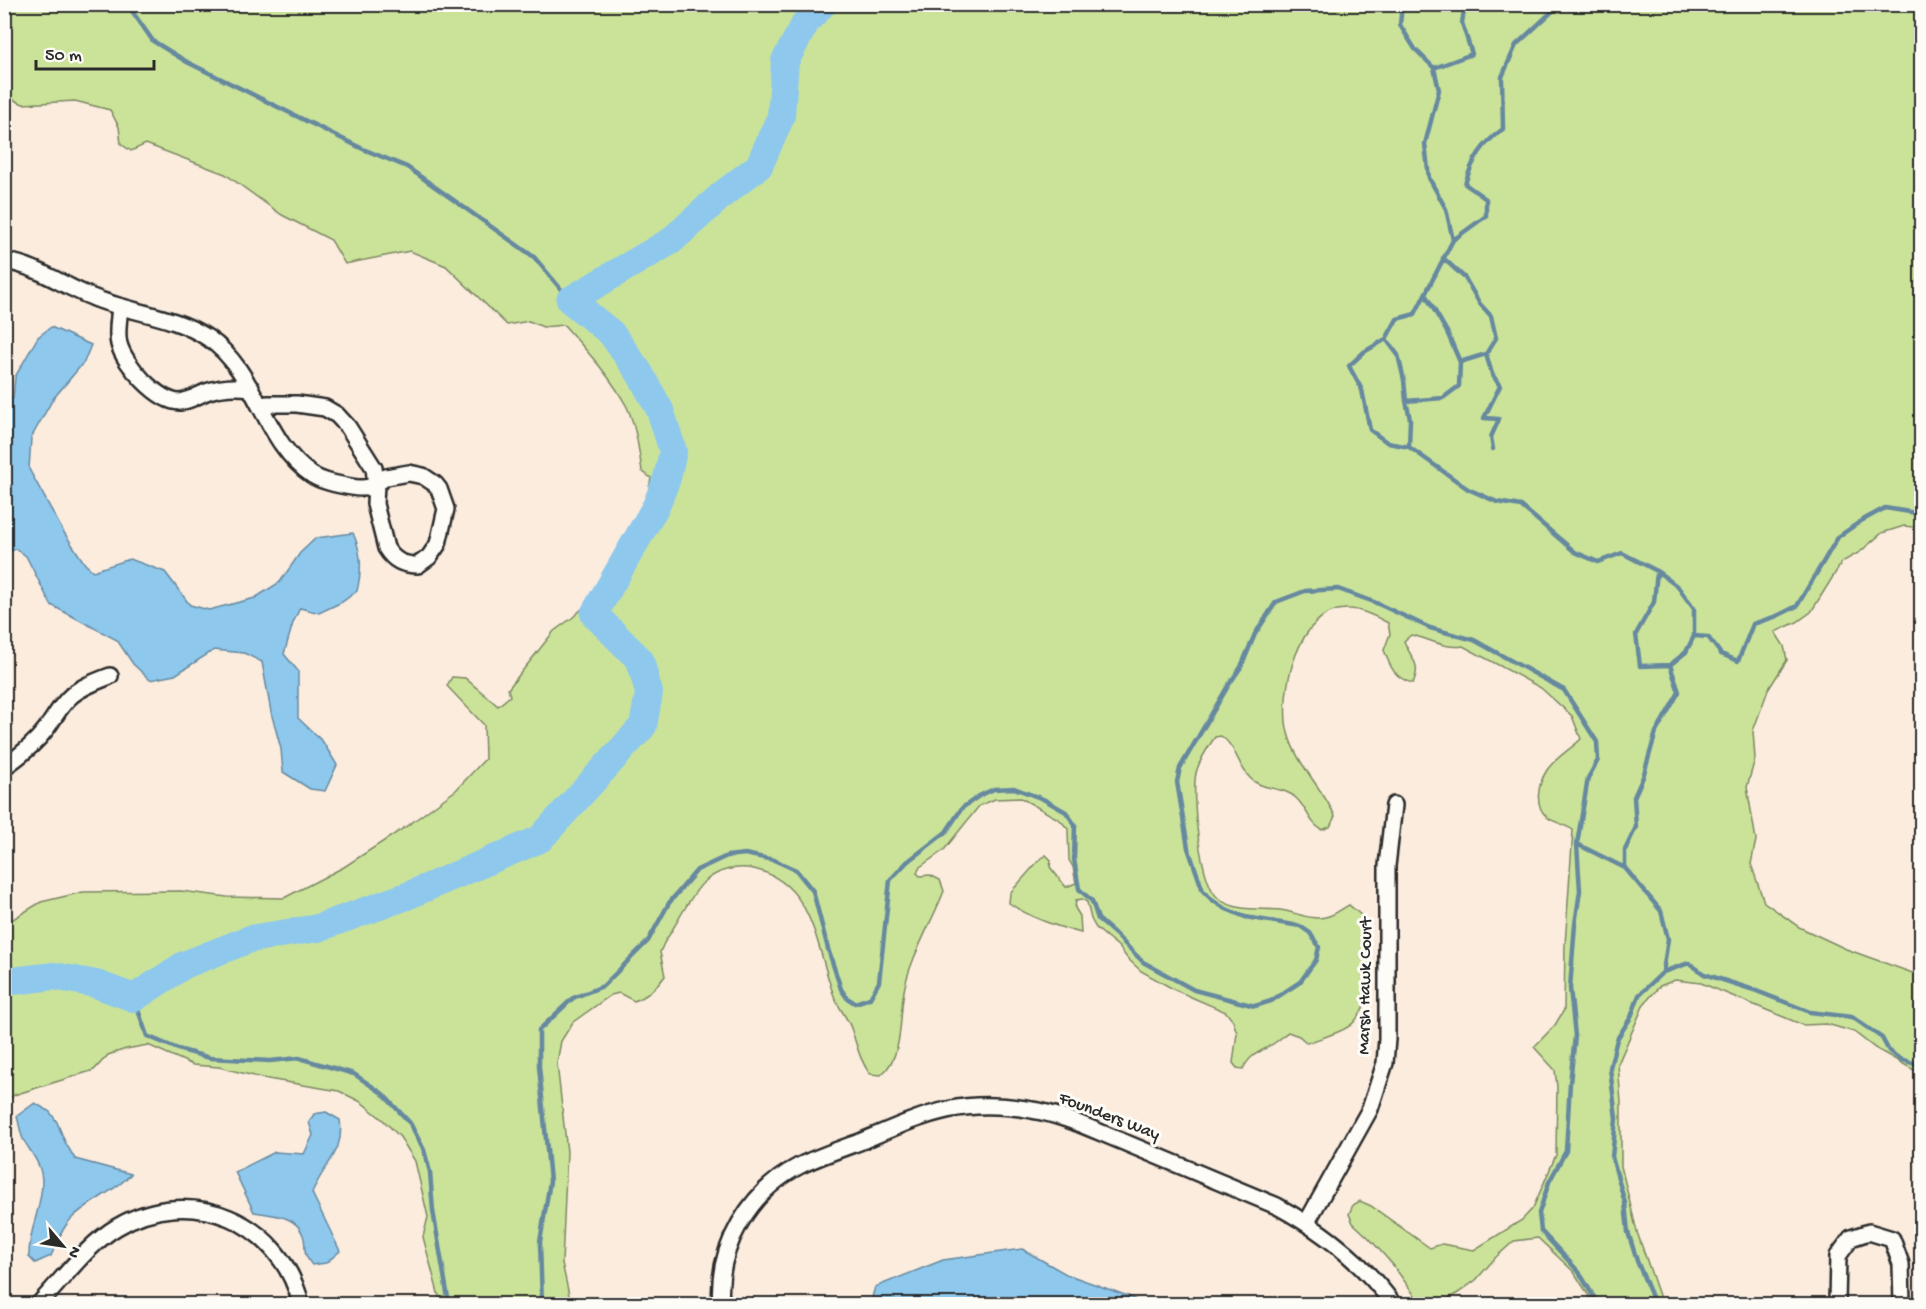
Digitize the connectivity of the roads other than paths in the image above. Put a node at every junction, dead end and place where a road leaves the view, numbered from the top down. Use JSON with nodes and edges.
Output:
{"nodes":[{"id":1,"x":4,"y":261,"type":"edge"},
{"id":2,"x":120,"y":307,"type":"junction"},
{"id":3,"x":251,"y":388,"type":"junction"},
{"id":4,"x":262,"y":407,"type":"junction"},
{"id":5,"x":376,"y":484,"type":"junction"},
{"id":6,"x":110,"y":676,"type":"dead end"},
{"id":7,"x":4,"y":767,"type":"edge"},
{"id":8,"x":1394,"y":805,"type":"dead end"},
{"id":9,"x":1307,"y":1222,"type":"junction"},
{"id":10,"x":39,"y":1305,"type":"edge"},
{"id":11,"x":302,"y":1305,"type":"edge"},
{"id":12,"x":721,"y":1305,"type":"edge"},
{"id":13,"x":1393,"y":1305,"type":"edge"},
{"id":14,"x":1837,"y":1305,"type":"edge"},
{"id":15,"x":1902,"y":1305,"type":"edge"}],
"edges":[{"from":1,"to":2,"type":"street"},
{"from":2,"to":3,"type":"street"},
{"from":2,"to":3,"type":"street"},
{"from":3,"to":4,"type":"street"},
{"from":4,"to":5,"type":"street"},
{"from":4,"to":5,"type":"street"},
{"from":5,"to":5,"type":"street"},
{"from":6,"to":7,"type":"street"},
{"from":8,"to":9,"type":"street","name":"Marsh Hawk Court"},
{"from":9,"to":12,"type":"street","name":"Founders Way"},
{"from":9,"to":13,"type":"street","name":"Founders Way"},
{"from":10,"to":11,"type":"street"},
{"from":14,"to":15,"type":"street"}]}
